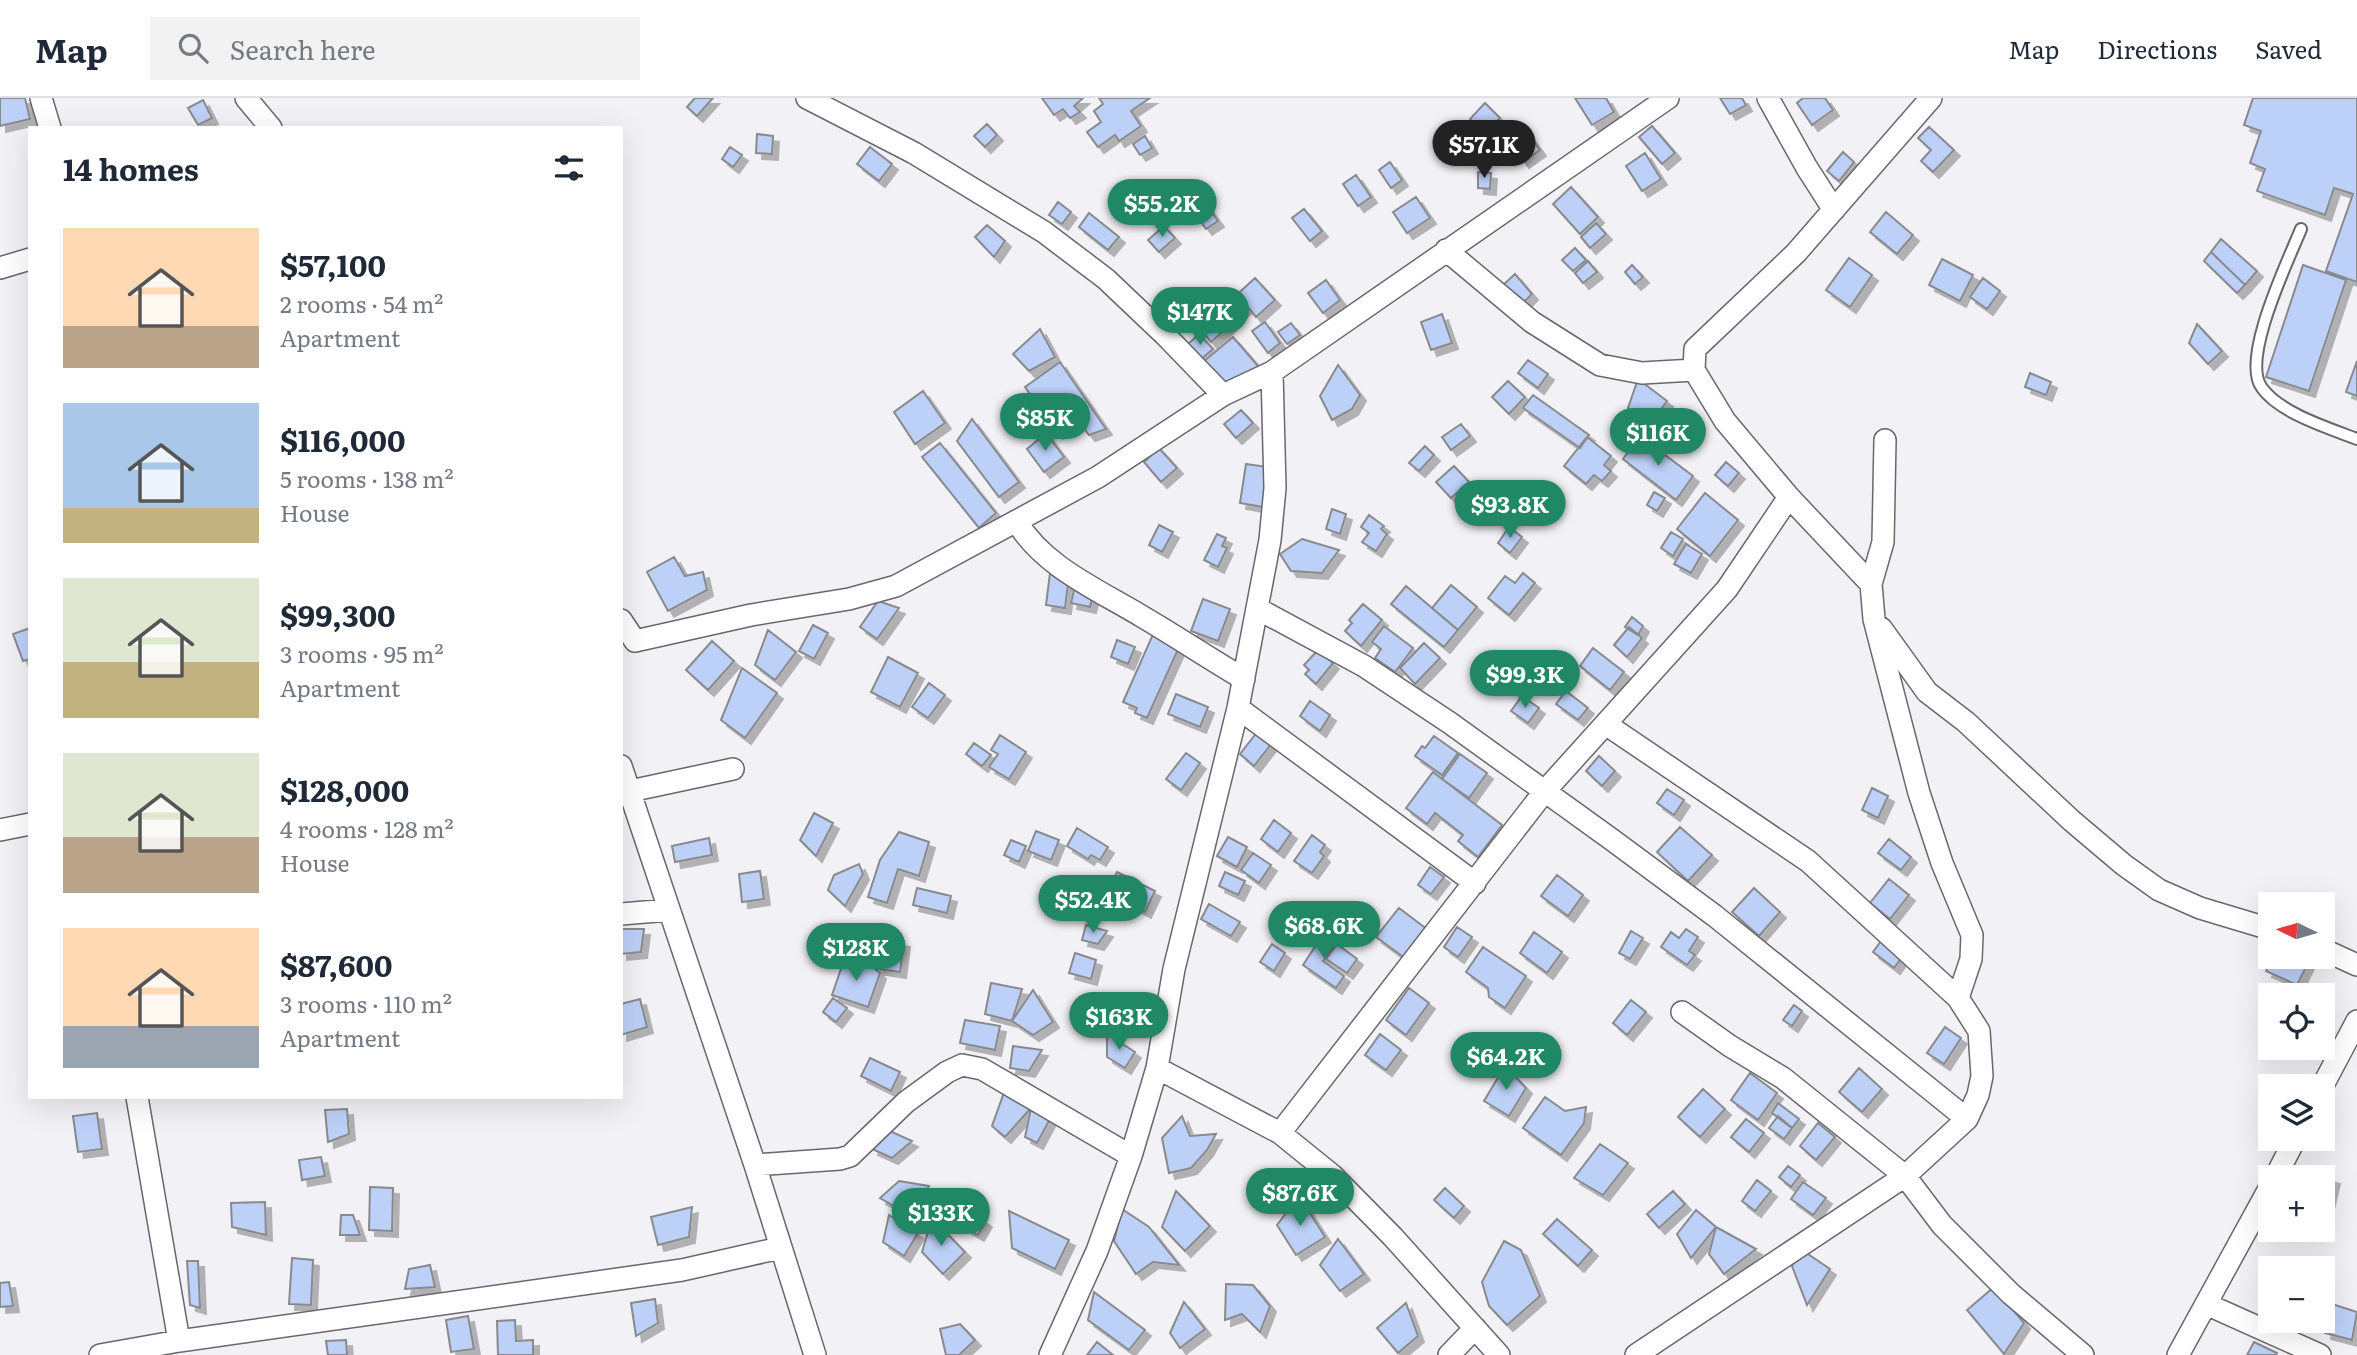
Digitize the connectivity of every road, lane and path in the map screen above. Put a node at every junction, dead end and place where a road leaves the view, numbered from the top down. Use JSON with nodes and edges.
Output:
{"nodes":[{"id":1,"x":41,"y":98,"type":"edge"},
{"id":2,"x":246,"y":98,"type":"edge"},
{"id":3,"x":807,"y":98,"type":"edge"},
{"id":4,"x":1668,"y":98,"type":"edge"},
{"id":5,"x":1768,"y":98,"type":"edge"},
{"id":6,"x":1931,"y":98,"type":"edge"},
{"id":7,"x":49,"y":126,"type":"edge"},
{"id":8,"x":269,"y":126,"type":"edge"},
{"id":9,"x":1834,"y":211,"type":"junction"},
{"id":10,"x":2301,"y":229,"type":"dead end"},
{"id":11,"x":1446,"y":250,"type":"junction"},
{"id":12,"x":28,"y":260,"type":"edge"},
{"id":13,"x":0,"y":268,"type":"edge"},
{"id":14,"x":1694,"y":370,"type":"junction"},
{"id":15,"x":1272,"y":372,"type":"junction"},
{"id":16,"x":1223,"y":395,"type":"junction"},
{"id":17,"x":2357,"y":439,"type":"edge"},
{"id":18,"x":1885,"y":440,"type":"dead end"},
{"id":19,"x":1789,"y":497,"type":"junction"},
{"id":20,"x":1016,"y":521,"type":"junction"},
{"id":21,"x":1871,"y":584,"type":"junction"},
{"id":22,"x":1258,"y":609,"type":"junction"},
{"id":23,"x":1874,"y":620,"type":"junction"},
{"id":24,"x":628,"y":643,"type":"edge"},
{"id":25,"x":1244,"y":680,"type":"junction"},
{"id":26,"x":1238,"y":708,"type":"junction"},
{"id":27,"x":1607,"y":725,"type":"junction"},
{"id":28,"x":733,"y":769,"type":"dead end"},
{"id":29,"x":623,"y":771,"type":"edge"},
{"id":30,"x":630,"y":791,"type":"junction"},
{"id":31,"x":1544,"y":792,"type":"junction"},
{"id":32,"x":28,"y":824,"type":"edge"},
{"id":33,"x":0,"y":830,"type":"edge"},
{"id":34,"x":1475,"y":883,"type":"junction"},
{"id":35,"x":668,"y":910,"type":"junction"},
{"id":36,"x":623,"y":914,"type":"edge"},
{"id":37,"x":2258,"y":925,"type":"edge"},
{"id":38,"x":2335,"y":955,"type":"edge"},
{"id":39,"x":2357,"y":965,"type":"edge"},
{"id":40,"x":1958,"y":998,"type":"junction"},
{"id":41,"x":1682,"y":1012,"type":"dead end"},
{"id":42,"x":2357,"y":1021,"type":"edge"},
{"id":43,"x":1157,"y":1068,"type":"junction"},
{"id":44,"x":2329,"y":1074,"type":"edge"},
{"id":45,"x":137,"y":1099,"type":"edge"},
{"id":46,"x":1967,"y":1119,"type":"junction"},
{"id":47,"x":1280,"y":1133,"type":"junction"},
{"id":48,"x":1131,"y":1156,"type":"junction"},
{"id":49,"x":755,"y":1165,"type":"junction"},
{"id":50,"x":1905,"y":1176,"type":"junction"},
{"id":51,"x":2258,"y":1209,"type":"edge"},
{"id":52,"x":780,"y":1248,"type":"junction"},
{"id":53,"x":2206,"y":1304,"type":"junction"},
{"id":54,"x":1475,"y":1328,"type":"junction"},
{"id":55,"x":178,"y":1341,"type":"junction"},
{"id":56,"x":100,"y":1355,"type":"edge"},
{"id":57,"x":815,"y":1355,"type":"edge"},
{"id":58,"x":1050,"y":1355,"type":"edge"},
{"id":59,"x":1449,"y":1355,"type":"edge"},
{"id":60,"x":1499,"y":1355,"type":"edge"},
{"id":61,"x":1636,"y":1355,"type":"edge"},
{"id":62,"x":2083,"y":1355,"type":"edge"},
{"id":63,"x":2178,"y":1355,"type":"edge"},
{"id":64,"x":2320,"y":1355,"type":"edge"}],
"edges":[{"from":1,"to":7,"type":"street"},
{"from":2,"to":8,"type":"street"},
{"from":3,"to":16,"type":"street"},
{"from":4,"to":11,"type":"street"},
{"from":5,"to":9,"type":"street"},
{"from":6,"to":9,"type":"street"},
{"from":9,"to":14,"type":"street"},
{"from":10,"to":17,"type":"lane"},
{"from":11,"to":14,"type":"street"},
{"from":11,"to":15,"type":"street"},
{"from":12,"to":13,"type":"street"},
{"from":14,"to":19,"type":"street"},
{"from":15,"to":16,"type":"street"},
{"from":15,"to":22,"type":"street"},
{"from":16,"to":20,"type":"street"},
{"from":18,"to":21,"type":"street"},
{"from":19,"to":21,"type":"street"},
{"from":19,"to":27,"type":"street"},
{"from":20,"to":24,"type":"street"},
{"from":20,"to":25,"type":"street"},
{"from":21,"to":23,"type":"street"},
{"from":22,"to":25,"type":"street"},
{"from":22,"to":31,"type":"street"},
{"from":23,"to":37,"type":"street"},
{"from":23,"to":40,"type":"street"},
{"from":25,"to":26,"type":"street"},
{"from":26,"to":34,"type":"street"},
{"from":26,"to":43,"type":"street"},
{"from":27,"to":31,"type":"street"},
{"from":27,"to":40,"type":"street"},
{"from":28,"to":30,"type":"street"},
{"from":29,"to":30,"type":"street"},
{"from":30,"to":35,"type":"street"},
{"from":31,"to":34,"type":"street"},
{"from":31,"to":46,"type":"street"},
{"from":32,"to":33,"type":"street"},
{"from":34,"to":47,"type":"street"},
{"from":35,"to":36,"type":"street"},
{"from":35,"to":49,"type":"street"},
{"from":38,"to":39,"type":"street"},
{"from":40,"to":46,"type":"street"},
{"from":41,"to":50,"type":"street"},
{"from":42,"to":44,"type":"street"},
{"from":43,"to":47,"type":"street"},
{"from":43,"to":48,"type":"street"},
{"from":45,"to":55,"type":"street"},
{"from":46,"to":50,"type":"street"},
{"from":47,"to":54,"type":"street"},
{"from":48,"to":49,"type":"street"},
{"from":48,"to":58,"type":"street"},
{"from":49,"to":52,"type":"street"},
{"from":50,"to":61,"type":"street"},
{"from":50,"to":62,"type":"street"},
{"from":51,"to":53,"type":"street"},
{"from":52,"to":55,"type":"street"},
{"from":52,"to":57,"type":"street"},
{"from":53,"to":63,"type":"street"},
{"from":53,"to":64,"type":"street"},
{"from":54,"to":59,"type":"street"},
{"from":54,"to":60,"type":"street"},
{"from":55,"to":56,"type":"street"}]}
